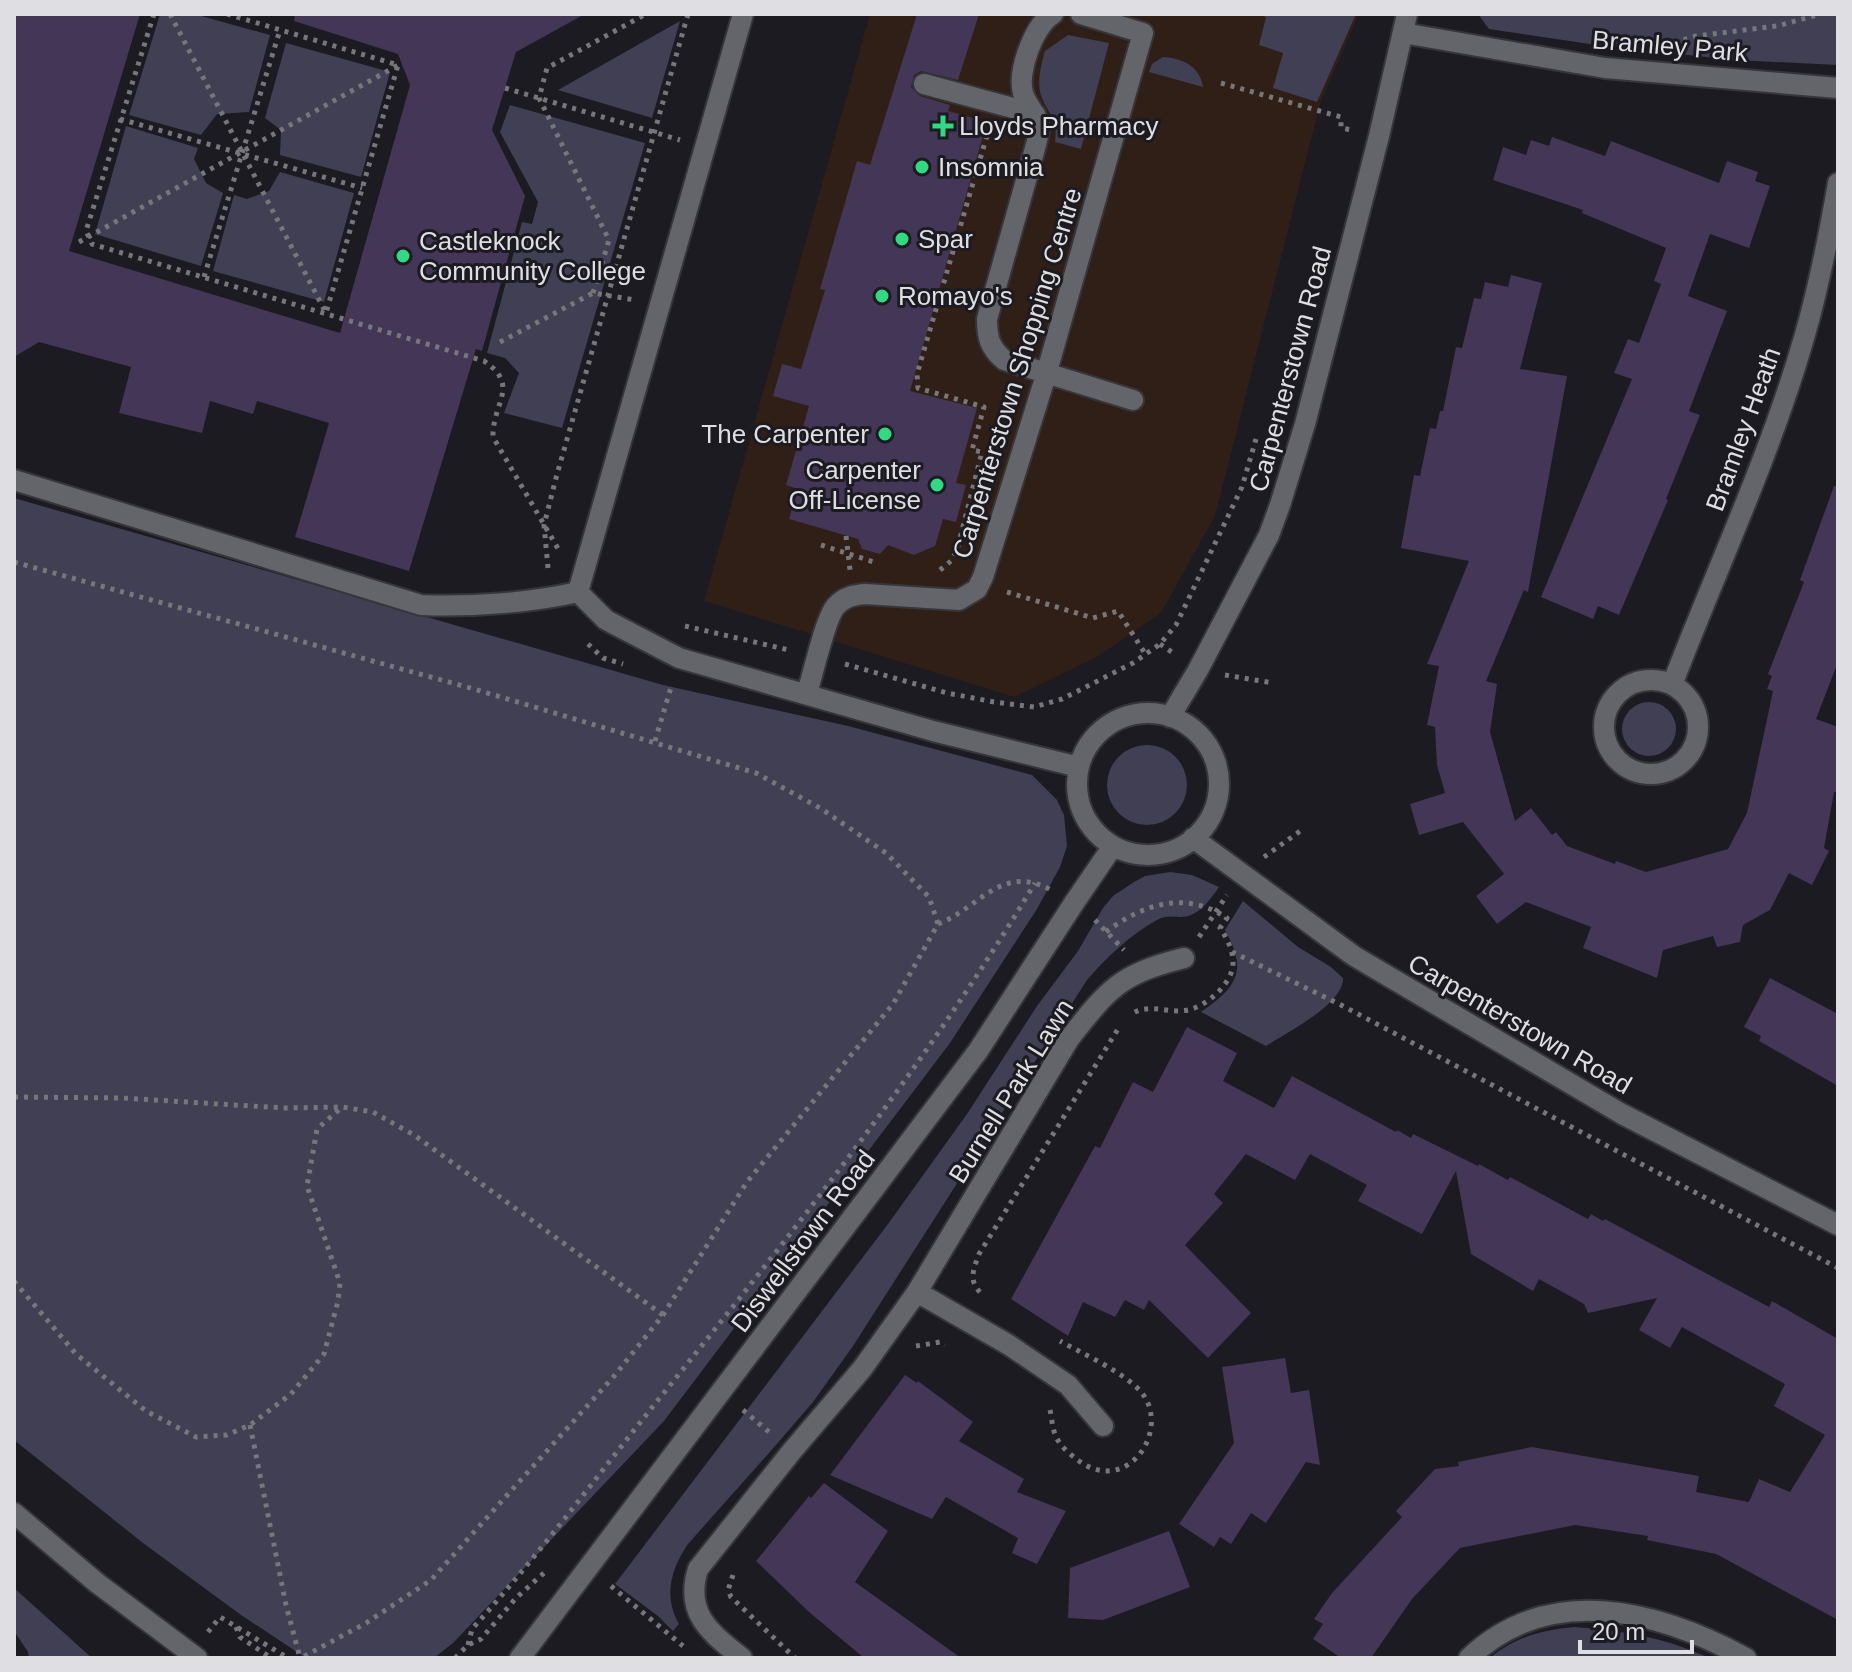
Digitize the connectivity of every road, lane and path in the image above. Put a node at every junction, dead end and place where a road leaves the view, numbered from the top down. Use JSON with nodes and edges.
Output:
{"nodes":[{"id":1,"x":154,"y":14,"type":"edge"},
{"id":2,"x":170,"y":14,"type":"edge"},
{"id":3,"x":227,"y":14,"type":"edge"},
{"id":4,"x":646,"y":14,"type":"edge"},
{"id":5,"x":743,"y":14,"type":"edge"},
{"id":6,"x":1053,"y":14,"type":"edge"},
{"id":7,"x":1081,"y":14,"type":"edge"},
{"id":8,"x":1821,"y":14,"type":"edge"},
{"id":9,"x":1405,"y":23,"type":"edge"},
{"id":10,"x":280,"y":30,"type":"junction"},
{"id":11,"x":1670,"y":45,"type":"dead end"},
{"id":12,"x":400,"y":64,"type":"junction"},
{"id":13,"x":1221,"y":83,"type":"dead end"},
{"id":14,"x":924,"y":84,"type":"dead end"},
{"id":15,"x":505,"y":88,"type":"dead end"},
{"id":16,"x":1838,"y":88,"type":"edge"},
{"id":17,"x":539,"y":98,"type":"junction"},
{"id":18,"x":1035,"y":114,"type":"junction"},
{"id":19,"x":120,"y":119,"type":"junction"},
{"id":20,"x":991,"y":121,"type":"dead end"},
{"id":21,"x":1379,"y":136,"type":"junction"},
{"id":22,"x":705,"y":147,"type":"junction"},
{"id":23,"x":241,"y":154,"type":"junction"},
{"id":24,"x":1838,"y":183,"type":"edge"},
{"id":25,"x":362,"y":188,"type":"junction"},
{"id":26,"x":88,"y":237,"type":"junction"},
{"id":27,"x":79,"y":242,"type":"dead end"},
{"id":28,"x":204,"y":277,"type":"junction"},
{"id":29,"x":593,"y":293,"type":"junction"},
{"id":30,"x":660,"y":305,"type":"junction"},
{"id":31,"x":326,"y":313,"type":"junction"},
{"id":32,"x":500,"y":342,"type":"dead end"},
{"id":33,"x":1046,"y":375,"type":"junction"},
{"id":34,"x":1133,"y":400,"type":"dead end"},
{"id":35,"x":1256,"y":439,"type":"dead end"},
{"id":36,"x":14,"y":480,"type":"edge"},
{"id":37,"x":821,"y":545,"type":"dead end"},
{"id":38,"x":954,"y":556,"type":"junction"},
{"id":39,"x":14,"y":562,"type":"edge"},
{"id":40,"x":890,"y":567,"type":"dead end"},
{"id":41,"x":928,"y":575,"type":"dead end"},
{"id":42,"x":983,"y":577,"type":"junction"},
{"id":43,"x":580,"y":584,"type":"junction"},
{"id":44,"x":674,"y":624,"type":"dead end"},
{"id":45,"x":1146,"y":655,"type":"junction"},
{"id":46,"x":679,"y":658,"type":"junction"},
{"id":47,"x":818,"y":658,"type":"junction"},
{"id":48,"x":1672,"y":685,"type":"junction"},
{"id":49,"x":807,"y":693,"type":"junction"},
{"id":50,"x":1170,"y":717,"type":"junction"},
{"id":51,"x":655,"y":741,"type":"junction"},
{"id":52,"x":1079,"y":767,"type":"junction"},
{"id":53,"x":1193,"y":838,"type":"junction"},
{"id":54,"x":1113,"y":846,"type":"junction"},
{"id":55,"x":1035,"y":883,"type":"junction"},
{"id":56,"x":1074,"y":903,"type":"junction"},
{"id":57,"x":1217,"y":911,"type":"dead end"},
{"id":58,"x":938,"y":924,"type":"junction"},
{"id":59,"x":1106,"y":932,"type":"junction"},
{"id":60,"x":1232,"y":952,"type":"dead end"},
{"id":61,"x":1184,"y":958,"type":"joint"},
{"id":62,"x":14,"y":1097,"type":"edge"},
{"id":63,"x":342,"y":1107,"type":"junction"},
{"id":64,"x":1838,"y":1225,"type":"edge"},
{"id":65,"x":1838,"y":1268,"type":"edge"},
{"id":66,"x":14,"y":1281,"type":"edge"},
{"id":67,"x":917,"y":1292,"type":"junction"},
{"id":68,"x":663,"y":1315,"type":"junction"},
{"id":69,"x":722,"y":1391,"type":"junction"},
{"id":70,"x":250,"y":1425,"type":"junction"},
{"id":71,"x":1103,"y":1426,"type":"dead end"},
{"id":72,"x":792,"y":1451,"type":"junction"},
{"id":73,"x":14,"y":1513,"type":"edge"},
{"id":74,"x":588,"y":1567,"type":"junction"},
{"id":75,"x":481,"y":1639,"type":"dead end"},
{"id":76,"x":468,"y":1645,"type":"junction"},
{"id":77,"x":686,"y":1650,"type":"dead end"},
{"id":78,"x":197,"y":1658,"type":"edge"},
{"id":79,"x":271,"y":1658,"type":"edge"},
{"id":80,"x":288,"y":1658,"type":"edge"},
{"id":81,"x":300,"y":1658,"type":"edge"},
{"id":82,"x":455,"y":1658,"type":"edge"},
{"id":83,"x":520,"y":1658,"type":"edge"},
{"id":84,"x":742,"y":1658,"type":"edge"},
{"id":85,"x":1469,"y":1658,"type":"edge"},
{"id":86,"x":1746,"y":1658,"type":"edge"}],
"edges":[{"from":1,"to":19,"type":"path"},
{"from":2,"to":23,"type":"path"},
{"from":3,"to":10,"type":"path"},
{"from":4,"to":17,"type":"path"},
{"from":5,"to":22,"type":"street"},
{"from":6,"to":18,"type":"street"},
{"from":7,"to":33,"type":"street","name":"Carpenterstown Shopping Centre"},
{"from":8,"to":11,"type":"path"},
{"from":9,"to":16,"type":"street","name":"Bramley Park"},
{"from":9,"to":21,"type":"street","name":"Carpenterstown Road"},
{"from":10,"to":12,"type":"path"},
{"from":10,"to":23,"type":"path"},
{"from":12,"to":23,"type":"path"},
{"from":12,"to":25,"type":"path"},
{"from":13,"to":21,"type":"path"},
{"from":14,"to":18,"type":"street"},
{"from":15,"to":17,"type":"path"},
{"from":17,"to":22,"type":"path"},
{"from":17,"to":29,"type":"path"},
{"from":18,"to":33,"type":"street"},
{"from":19,"to":23,"type":"path"},
{"from":19,"to":26,"type":"path"},
{"from":20,"to":38,"type":"path"},
{"from":21,"to":50,"type":"street","name":"Carpenterstown Road"},
{"from":22,"to":30,"type":"street"},
{"from":23,"to":25,"type":"path"},
{"from":23,"to":26,"type":"path"},
{"from":23,"to":28,"type":"path"},
{"from":23,"to":31,"type":"path"},
{"from":24,"to":48,"type":"street","name":"Bramley Heath"},
{"from":25,"to":31,"type":"path"},
{"from":26,"to":27,"type":"path"},
{"from":26,"to":28,"type":"path"},
{"from":28,"to":31,"type":"path"},
{"from":29,"to":30,"type":"path"},
{"from":29,"to":32,"type":"path"},
{"from":30,"to":43,"type":"street"},
{"from":31,"to":43,"type":"path"},
{"from":33,"to":34,"type":"street"},
{"from":33,"to":42,"type":"street","name":"Carpenterstown Shopping Centre"},
{"from":35,"to":45,"type":"path"},
{"from":36,"to":43,"type":"street"},
{"from":37,"to":40,"type":"path"},
{"from":38,"to":41,"type":"path"},
{"from":38,"to":42,"type":"path"},
{"from":39,"to":51,"type":"path"},
{"from":42,"to":45,"type":"path"},
{"from":42,"to":47,"type":"street","name":"Carpenterstown Shopping Centre"},
{"from":43,"to":46,"type":"street"},
{"from":44,"to":47,"type":"path"},
{"from":45,"to":47,"type":"path"},
{"from":46,"to":49,"type":"street"},
{"from":46,"to":51,"type":"path"},
{"from":47,"to":49,"type":"street","name":"Carpenterstown Shopping Centre"},
{"from":48,"to":48,"type":"street"},
{"from":49,"to":52,"type":"street"},
{"from":50,"to":52,"type":"street"},
{"from":50,"to":53,"type":"street"},
{"from":51,"to":58,"type":"path"},
{"from":52,"to":54,"type":"street"},
{"from":53,"to":54,"type":"street"},
{"from":53,"to":64,"type":"street","name":"Carpenterstown Road"},
{"from":54,"to":56,"type":"street","name":"Diswellstown Road"},
{"from":55,"to":56,"type":"path"},
{"from":55,"to":58,"type":"path"},
{"from":55,"to":76,"type":"path"},
{"from":56,"to":59,"type":"path"},
{"from":56,"to":69,"type":"street","name":"Diswellstown Road"},
{"from":57,"to":59,"type":"path"},
{"from":58,"to":68,"type":"path"},
{"from":59,"to":61,"type":"path"},
{"from":60,"to":65,"type":"path"},
{"from":61,"to":67,"type":"street","name":"Burnell Park Lawn"},
{"from":62,"to":63,"type":"path"},
{"from":63,"to":68,"type":"path"},
{"from":63,"to":70,"type":"path"},
{"from":66,"to":70,"type":"path"},
{"from":67,"to":71,"type":"street"},
{"from":67,"to":72,"type":"street","name":"Burnell Park Lawn"},
{"from":68,"to":81,"type":"path"},
{"from":69,"to":72,"type":"path"},
{"from":69,"to":74,"type":"street","name":"Diswellstown Road"},
{"from":70,"to":81,"type":"path"},
{"from":72,"to":84,"type":"street","name":"Burnell Park Lawn"},
{"from":73,"to":78,"type":"street"},
{"from":74,"to":77,"type":"path"},
{"from":74,"to":83,"type":"street","name":"Diswellstown Road"},
{"from":75,"to":76,"type":"path"},
{"from":76,"to":82,"type":"path"},
{"from":79,"to":80,"type":"path"},
{"from":85,"to":86,"type":"street"}]}
